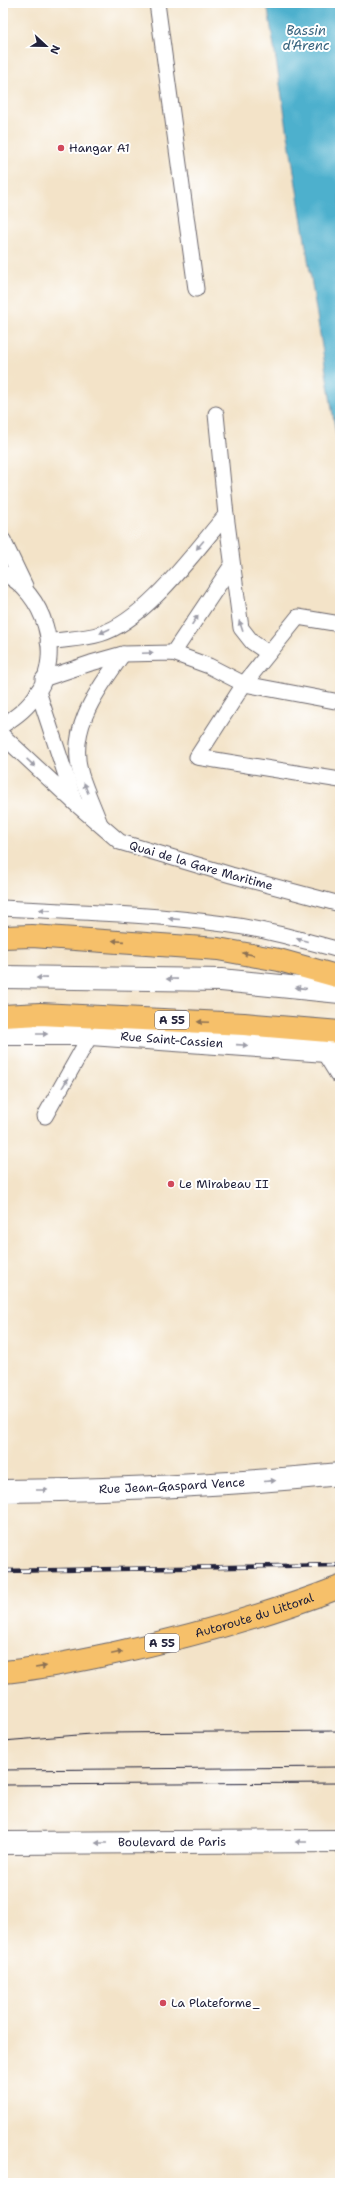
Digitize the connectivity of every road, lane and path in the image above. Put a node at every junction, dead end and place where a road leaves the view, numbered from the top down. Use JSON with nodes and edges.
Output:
{"nodes":[{"id":1,"x":157,"y":3,"type":"edge"},
{"id":2,"x":196,"y":289,"type":"dead end"},
{"id":3,"x":216,"y":414,"type":"dead end"},
{"id":4,"x":226,"y":516,"type":"junction"},
{"id":5,"x":3,"y":540,"type":"edge"},
{"id":6,"x":232,"y":565,"type":"junction"},
{"id":7,"x":3,"y":573,"type":"edge"},
{"id":8,"x":30,"y":595,"type":"junction"},
{"id":9,"x":340,"y":624,"type":"edge"},
{"id":10,"x":48,"y":642,"type":"junction"},
{"id":11,"x":173,"y":652,"type":"junction"},
{"id":12,"x":268,"y":653,"type":"junction"},
{"id":13,"x":123,"y":654,"type":"junction"},
{"id":14,"x":244,"y":684,"type":"junction"},
{"id":15,"x":41,"y":685,"type":"junction"},
{"id":16,"x":340,"y":702,"type":"edge"},
{"id":17,"x":3,"y":725,"type":"edge"},
{"id":18,"x":3,"y":736,"type":"edge"},
{"id":19,"x":340,"y":780,"type":"edge"},
{"id":20,"x":75,"y":803,"type":"junction"},
{"id":21,"x":100,"y":825,"type":"junction"},
{"id":22,"x":340,"y":904,"type":"edge"},
{"id":23,"x":3,"y":908,"type":"edge"},
{"id":24,"x":3,"y":937,"type":"edge"},
{"id":25,"x":340,"y":950,"type":"edge"},
{"id":26,"x":3,"y":977,"type":"edge"},
{"id":27,"x":340,"y":977,"type":"edge"},
{"id":28,"x":340,"y":992,"type":"edge"},
{"id":29,"x":3,"y":1016,"type":"edge"},
{"id":30,"x":340,"y":1032,"type":"edge"},
{"id":31,"x":3,"y":1034,"type":"edge"},
{"id":32,"x":91,"y":1034,"type":"junction"},
{"id":33,"x":333,"y":1052,"type":"edge"},
{"id":34,"x":340,"y":1072,"type":"edge"},
{"id":35,"x":45,"y":1116,"type":"dead end"},
{"id":36,"x":340,"y":1474,"type":"edge"},
{"id":37,"x":3,"y":1491,"type":"edge"},
{"id":38,"x":340,"y":1587,"type":"edge"},
{"id":39,"x":3,"y":1672,"type":"edge"},
{"id":40,"x":340,"y":1841,"type":"edge"},
{"id":41,"x":3,"y":1843,"type":"edge"}],
"edges":[{"from":1,"to":2,"type":"lane"},
{"from":3,"to":4,"type":"lane"},
{"from":4,"to":6,"type":"lane"},
{"from":4,"to":10,"type":"lane","one_way":true},
{"from":5,"to":8,"type":"lane"},
{"from":11,"to":6,"type":"lane","one_way":true},
{"from":12,"to":6,"type":"lane","one_way":true},
{"from":7,"to":8,"type":"lane"},
{"from":8,"to":10,"type":"lane"},
{"from":9,"to":12,"type":"lane"},
{"from":10,"to":15,"type":"lane"},
{"from":13,"to":11,"type":"lane","one_way":true},
{"from":11,"to":14,"type":"lane"},
{"from":12,"to":14,"type":"lane"},
{"from":13,"to":15,"type":"lane"},
{"from":21,"to":13,"type":"lane","one_way":true},
{"from":14,"to":16,"type":"lane"},
{"from":14,"to":19,"type":"lane"},
{"from":15,"to":17,"type":"lane"},
{"from":15,"to":20,"type":"lane"},
{"from":18,"to":20,"type":"lane","name":"Quai de la Gare Maritime","one_way":true},
{"from":20,"to":21,"type":"lane","name":"Quai de la Gare Maritime"},
{"from":21,"to":22,"type":"lane","name":"Quai de la Gare Maritime"},
{"from":25,"to":23,"type":"lane","one_way":true},
{"from":27,"to":24,"type":"highway","one_way":true},
{"from":28,"to":26,"type":"street","one_way":true},
{"from":30,"to":29,"type":"highway","number":"A 55","one_way":true},
{"from":31,"to":32,"type":"street","name":"Rue Saint-Cassien","one_way":true},
{"from":32,"to":33,"type":"street","name":"Rue Saint-Cassien","one_way":true},
{"from":35,"to":32,"type":"lane","one_way":true},
{"from":33,"to":34,"type":"street"},
{"from":37,"to":36,"type":"street","name":"Rue Jean-Gaspard Vence","one_way":true},
{"from":39,"to":38,"type":"highway","name":"Autoroute du Littoral","number":"A 55","one_way":true},
{"from":40,"to":41,"type":"street","name":"Boulevard de Paris","one_way":true}]}
